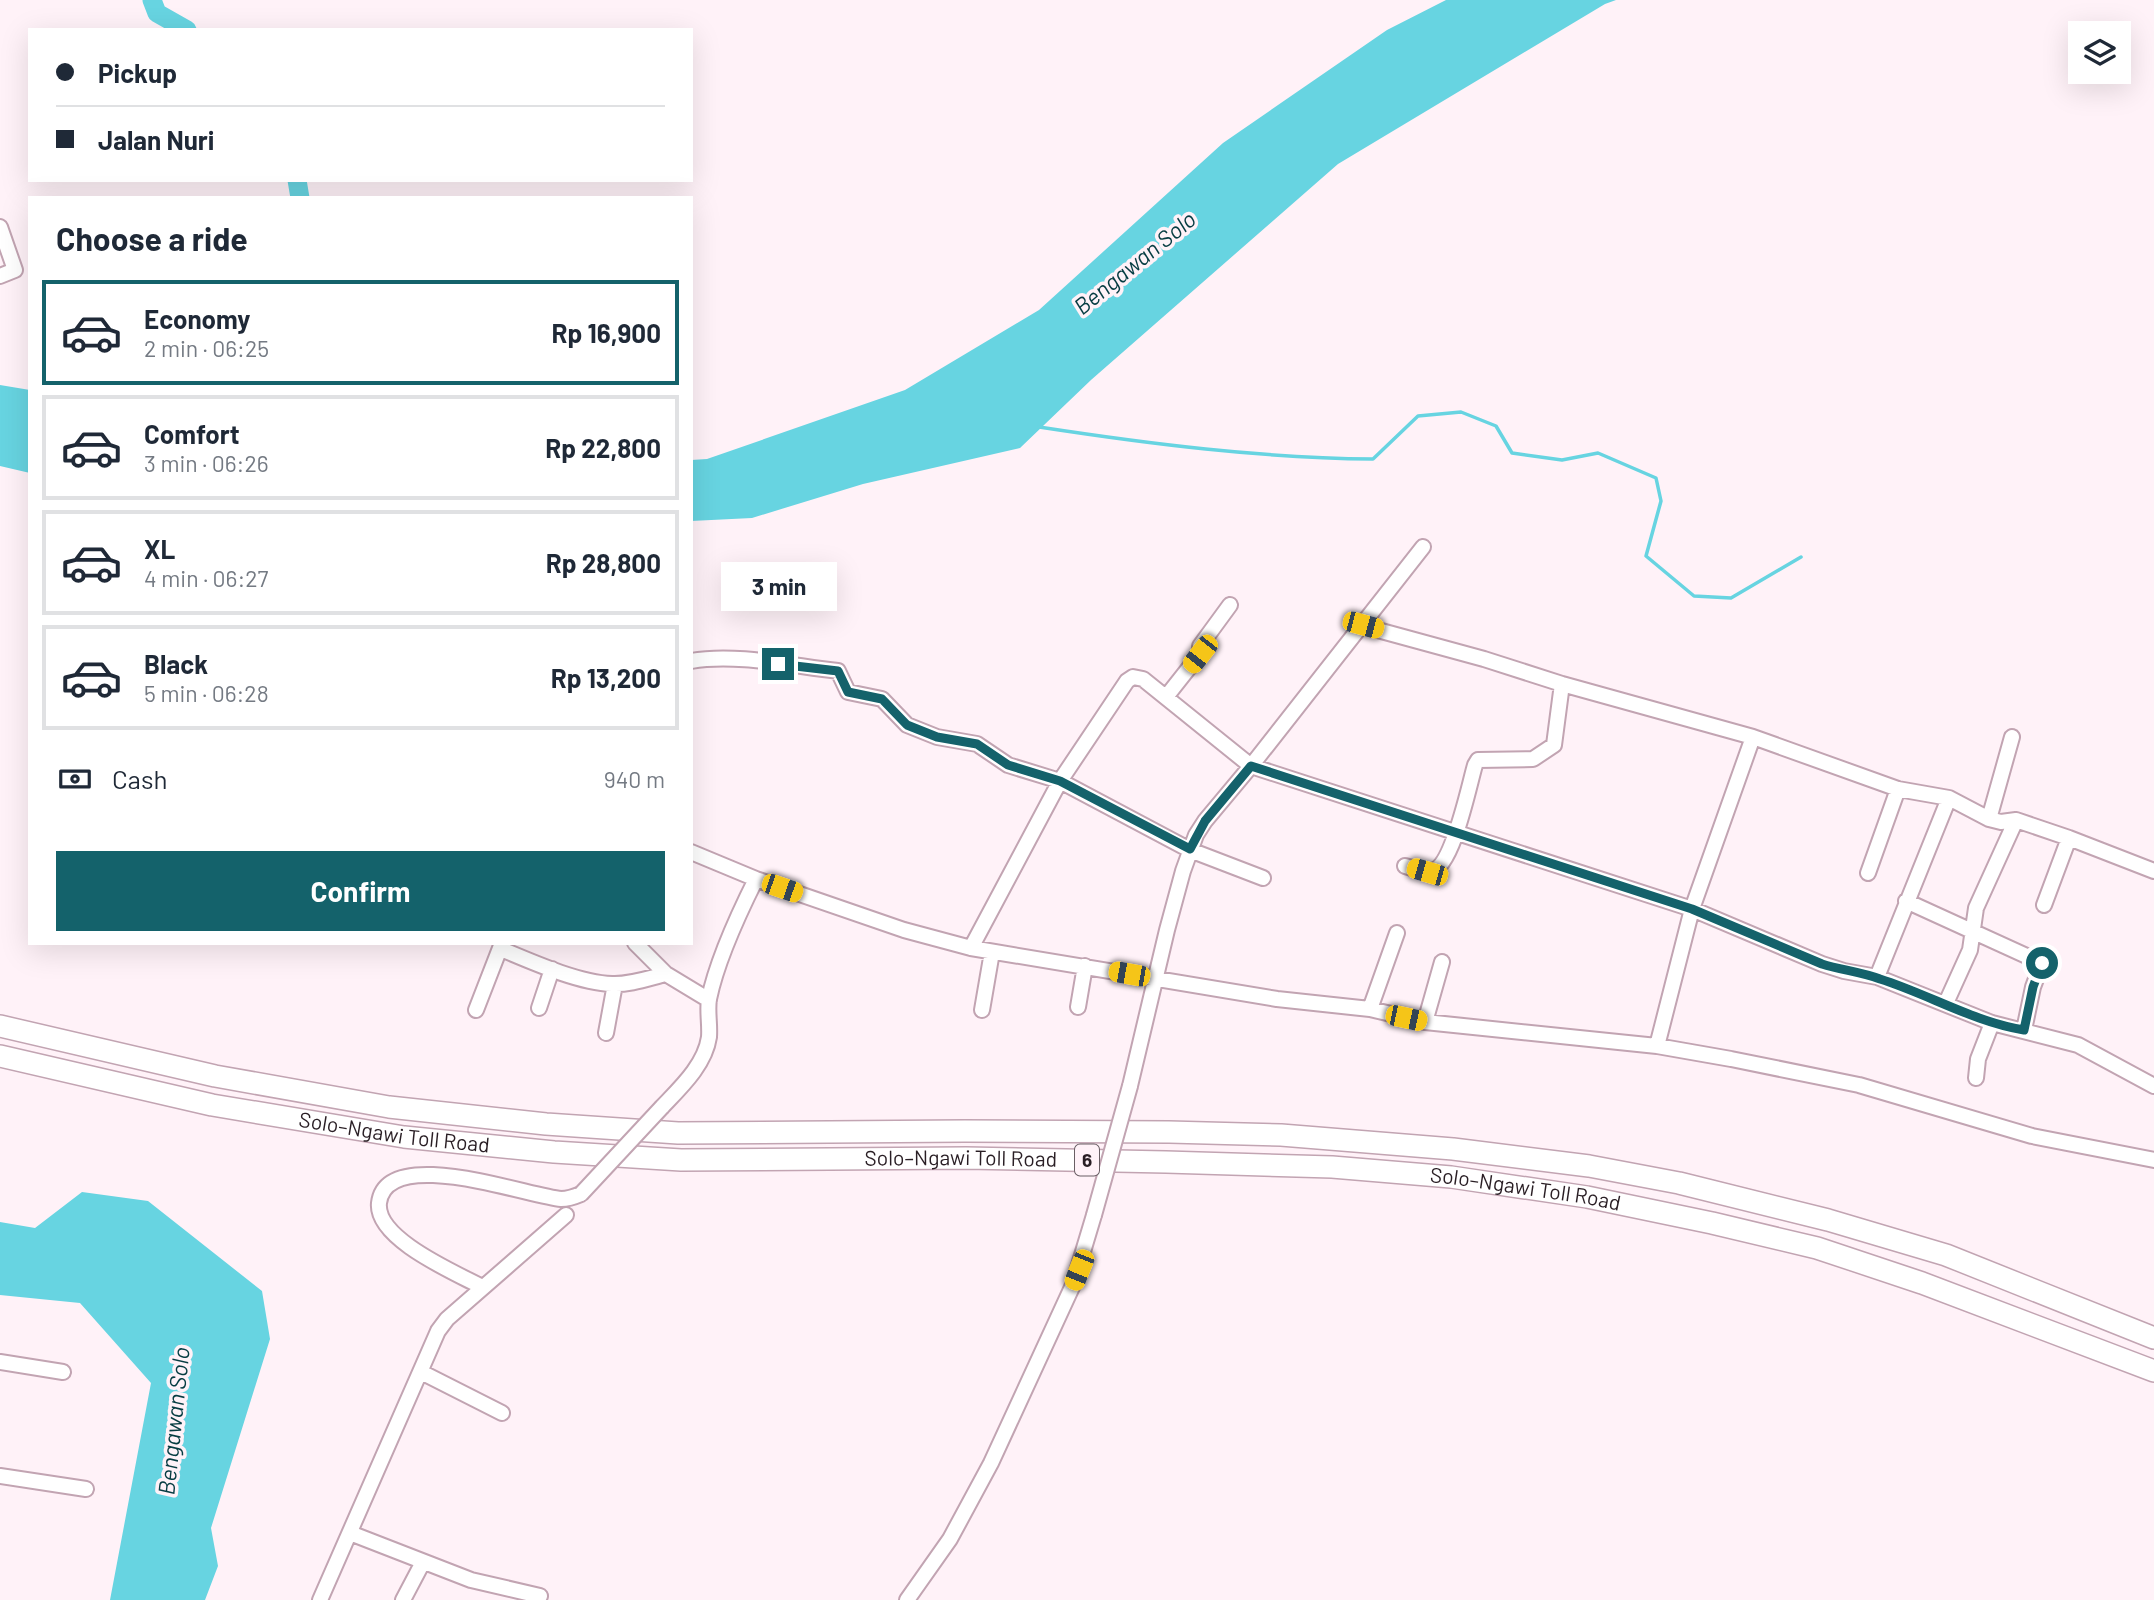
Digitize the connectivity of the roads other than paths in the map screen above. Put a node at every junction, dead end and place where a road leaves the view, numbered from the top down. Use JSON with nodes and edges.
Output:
{"nodes":[{"id":1,"x":0,"y":227,"type":"edge"},
{"id":2,"x":0,"y":276,"type":"edge"},
{"id":3,"x":1423,"y":547,"type":"dead end"},
{"id":4,"x":1230,"y":605,"type":"dead end"},
{"id":5,"x":1363,"y":625,"type":"junction"},
{"id":6,"x":693,"y":662,"type":"edge"},
{"id":7,"x":1562,"y":684,"type":"junction"},
{"id":8,"x":1166,"y":697,"type":"junction"},
{"id":9,"x":1754,"y":737,"type":"junction"},
{"id":10,"x":2012,"y":737,"type":"dead end"},
{"id":11,"x":1251,"y":766,"type":"junction"},
{"id":12,"x":1060,"y":781,"type":"junction"},
{"id":13,"x":1898,"y":789,"type":"junction"},
{"id":14,"x":1950,"y":798,"type":"junction"},
{"id":15,"x":1989,"y":819,"type":"junction"},
{"id":16,"x":2016,"y":820,"type":"junction"},
{"id":17,"x":1456,"y":832,"type":"junction"},
{"id":18,"x":2070,"y":838,"type":"junction"},
{"id":19,"x":1190,"y":849,"type":"junction"},
{"id":20,"x":693,"y":853,"type":"edge"},
{"id":21,"x":1405,"y":866,"type":"dead end"},
{"id":22,"x":2154,"y":871,"type":"edge"},
{"id":23,"x":1868,"y":873,"type":"dead end"},
{"id":24,"x":1263,"y":878,"type":"dead end"},
{"id":25,"x":756,"y":880,"type":"junction"},
{"id":26,"x":1906,"y":901,"type":"junction"},
{"id":27,"x":2043,"y":905,"type":"dead end"},
{"id":28,"x":1692,"y":909,"type":"junction"},
{"id":29,"x":1973,"y":930,"type":"junction"},
{"id":30,"x":1397,"y":933,"type":"dead end"},
{"id":31,"x":637,"y":945,"type":"edge"},
{"id":32,"x":502,"y":946,"type":"edge"},
{"id":33,"x":971,"y":948,"type":"junction"},
{"id":34,"x":992,"y":953,"type":"junction"},
{"id":35,"x":1442,"y":962,"type":"dead end"},
{"id":36,"x":1084,"y":966,"type":"junction"},
{"id":37,"x":552,"y":969,"type":"junction"},
{"id":38,"x":666,"y":974,"type":"junction"},
{"id":39,"x":1877,"y":977,"type":"junction"},
{"id":40,"x":1155,"y":979,"type":"junction"},
{"id":41,"x":615,"y":984,"type":"junction"},
{"id":42,"x":709,"y":1000,"type":"junction"},
{"id":43,"x":1945,"y":1003,"type":"junction"},
{"id":44,"x":1078,"y":1007,"type":"dead end"},
{"id":45,"x":539,"y":1008,"type":"dead end"},
{"id":46,"x":1370,"y":1009,"type":"junction"},
{"id":47,"x":476,"y":1010,"type":"dead end"},
{"id":48,"x":982,"y":1010,"type":"dead end"},
{"id":49,"x":1424,"y":1022,"type":"junction"},
{"id":50,"x":1992,"y":1023,"type":"junction"},
{"id":51,"x":0,"y":1027,"type":"edge"},
{"id":52,"x":2024,"y":1030,"type":"junction"},
{"id":53,"x":606,"y":1033,"type":"dead end"},
{"id":54,"x":1657,"y":1046,"type":"junction"},
{"id":55,"x":0,"y":1056,"type":"edge"},
{"id":56,"x":1976,"y":1078,"type":"dead end"},
{"id":57,"x":2154,"y":1086,"type":"edge"},
{"id":58,"x":2154,"y":1160,"type":"edge"},
{"id":59,"x":566,"y":1214,"type":"dead end"},
{"id":60,"x":482,"y":1287,"type":"junction"},
{"id":61,"x":2154,"y":1338,"type":"edge"},
{"id":62,"x":0,"y":1362,"type":"edge"},
{"id":63,"x":2154,"y":1371,"type":"edge"},
{"id":64,"x":63,"y":1372,"type":"dead end"},
{"id":65,"x":421,"y":1372,"type":"junction"},
{"id":66,"x":502,"y":1413,"type":"dead end"},
{"id":67,"x":0,"y":1476,"type":"edge"},
{"id":68,"x":86,"y":1489,"type":"dead end"},
{"id":69,"x":350,"y":1532,"type":"junction"},
{"id":70,"x":423,"y":1562,"type":"junction"},
{"id":71,"x":540,"y":1596,"type":"dead end"},
{"id":72,"x":320,"y":1600,"type":"edge"},
{"id":73,"x":403,"y":1600,"type":"edge"},
{"id":74,"x":907,"y":1600,"type":"edge"}],
"edges":[{"from":1,"to":2,"type":"street"},
{"from":3,"to":5,"type":"street"},
{"from":4,"to":8,"type":"street"},
{"from":5,"to":7,"type":"street"},
{"from":5,"to":11,"type":"street"},
{"from":6,"to":12,"type":"street"},
{"from":7,"to":9,"type":"street"},
{"from":7,"to":17,"type":"street"},
{"from":8,"to":11,"type":"street"},
{"from":8,"to":12,"type":"street"},
{"from":9,"to":13,"type":"street"},
{"from":9,"to":28,"type":"street"},
{"from":10,"to":15,"type":"street"},
{"from":11,"to":17,"type":"street"},
{"from":11,"to":19,"type":"street"},
{"from":12,"to":19,"type":"street"},
{"from":12,"to":33,"type":"street"},
{"from":13,"to":14,"type":"street"},
{"from":13,"to":23,"type":"street"},
{"from":14,"to":15,"type":"street"},
{"from":14,"to":26,"type":"street"},
{"from":15,"to":16,"type":"street"},
{"from":16,"to":18,"type":"street"},
{"from":16,"to":29,"type":"street"},
{"from":17,"to":21,"type":"street"},
{"from":17,"to":28,"type":"street"},
{"from":18,"to":22,"type":"street"},
{"from":18,"to":27,"type":"street"},
{"from":19,"to":24,"type":"street"},
{"from":19,"to":40,"type":"street"},
{"from":20,"to":25,"type":"street"},
{"from":25,"to":33,"type":"street"},
{"from":25,"to":42,"type":"street"},
{"from":26,"to":29,"type":"street"},
{"from":26,"to":39,"type":"street"},
{"from":28,"to":39,"type":"street"},
{"from":28,"to":54,"type":"street"},
{"from":29,"to":43,"type":"street"},
{"from":29,"to":52,"type":"street"},
{"from":30,"to":46,"type":"street"},
{"from":31,"to":38,"type":"street"},
{"from":32,"to":37,"type":"street"},
{"from":32,"to":47,"type":"street"},
{"from":33,"to":34,"type":"street"},
{"from":34,"to":36,"type":"street"},
{"from":34,"to":48,"type":"street"},
{"from":35,"to":49,"type":"street"},
{"from":36,"to":40,"type":"street"},
{"from":36,"to":44,"type":"street"},
{"from":37,"to":41,"type":"street"},
{"from":37,"to":45,"type":"street"},
{"from":38,"to":41,"type":"street"},
{"from":38,"to":42,"type":"street"},
{"from":39,"to":43,"type":"street"},
{"from":40,"to":46,"type":"street"},
{"from":40,"to":74,"type":"street","bridge":true},
{"from":41,"to":53,"type":"street"},
{"from":42,"to":60,"type":"street","bridge":true},
{"from":43,"to":50,"type":"street"},
{"from":46,"to":49,"type":"street"},
{"from":49,"to":54,"type":"street"},
{"from":50,"to":52,"type":"street"},
{"from":50,"to":56,"type":"street"},
{"from":51,"to":61,"type":"highway","name":"Solo–Ngawi Toll Road","number":"6"},
{"from":52,"to":57,"type":"street"},
{"from":54,"to":58,"type":"street"},
{"from":55,"to":63,"type":"highway","name":"Solo–Ngawi Toll Road","number":"6"},
{"from":59,"to":60,"type":"street"},
{"from":60,"to":65,"type":"street"},
{"from":62,"to":64,"type":"street"},
{"from":65,"to":66,"type":"street"},
{"from":65,"to":69,"type":"street"},
{"from":67,"to":68,"type":"street"},
{"from":69,"to":70,"type":"street"},
{"from":69,"to":72,"type":"street"},
{"from":70,"to":71,"type":"street"},
{"from":70,"to":73,"type":"street"}]}
